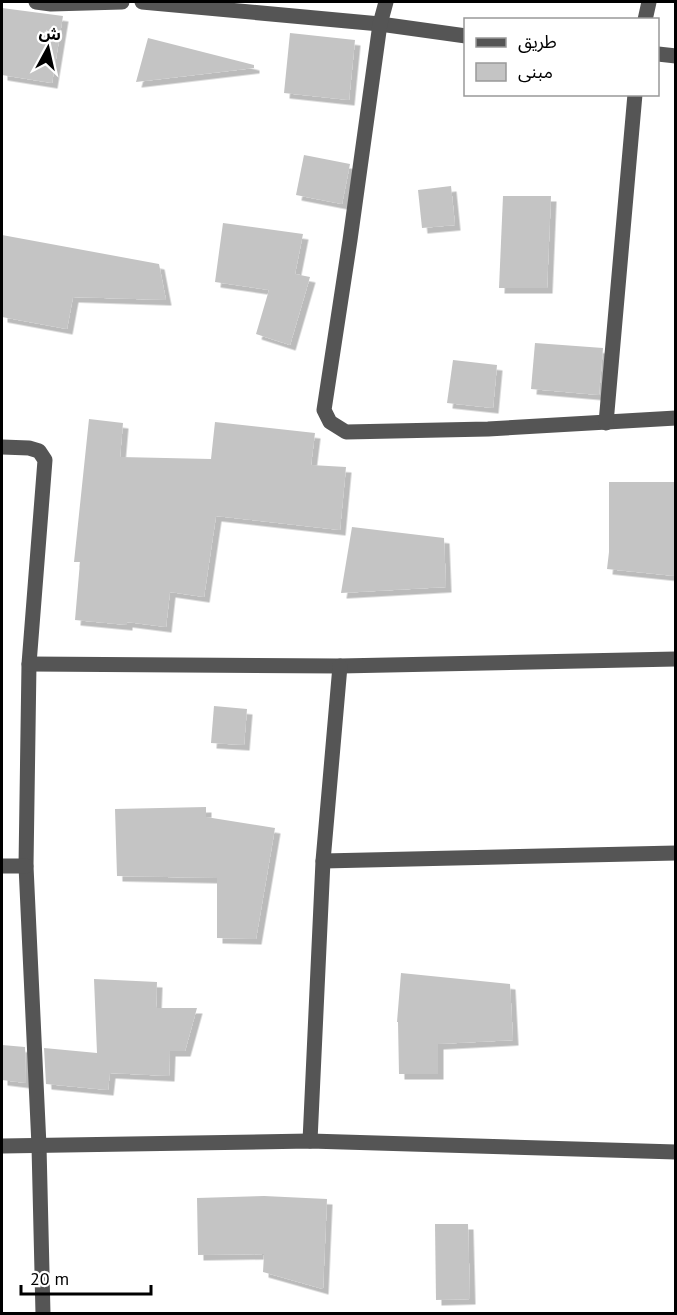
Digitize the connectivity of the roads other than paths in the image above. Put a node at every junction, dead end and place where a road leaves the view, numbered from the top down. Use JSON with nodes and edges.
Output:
{"nodes":[{"id":1,"x":36,"y":2,"type":"edge"},
{"id":2,"x":122,"y":2,"type":"edge"},
{"id":3,"x":142,"y":2,"type":"edge"},
{"id":4,"x":386,"y":2,"type":"edge"},
{"id":5,"x":649,"y":2,"type":"edge"},
{"id":6,"x":645,"y":18,"type":"edge"},
{"id":7,"x":380,"y":24,"type":"junction"},
{"id":8,"x":464,"y":36,"type":"edge"},
{"id":9,"x":659,"y":54,"type":"edge"},
{"id":10,"x":675,"y":56,"type":"edge"},
{"id":11,"x":635,"y":96,"type":"edge"},
{"id":12,"x":675,"y":418,"type":"edge"},
{"id":13,"x":606,"y":423,"type":"junction"},
{"id":14,"x":2,"y":447,"type":"edge"},
{"id":15,"x":675,"y":659,"type":"edge"},
{"id":16,"x":29,"y":664,"type":"junction"},
{"id":17,"x":340,"y":666,"type":"junction"},
{"id":18,"x":675,"y":853,"type":"edge"},
{"id":19,"x":323,"y":861,"type":"junction"},
{"id":20,"x":2,"y":866,"type":"edge"},
{"id":21,"x":26,"y":866,"type":"junction"},
{"id":22,"x":310,"y":1141,"type":"junction"},
{"id":23,"x":2,"y":1146,"type":"edge"},
{"id":24,"x":39,"y":1146,"type":"junction"},
{"id":25,"x":675,"y":1152,"type":"edge"},
{"id":26,"x":43,"y":1314,"type":"edge"}],
"edges":[{"from":1,"to":2,"type":"street"},
{"from":3,"to":7,"type":"street"},
{"from":4,"to":7,"type":"street"},
{"from":5,"to":6,"type":"street"},
{"from":7,"to":8,"type":"street"},
{"from":7,"to":13,"type":"street"},
{"from":9,"to":10,"type":"street"},
{"from":11,"to":13,"type":"street"},
{"from":12,"to":13,"type":"street"},
{"from":14,"to":16,"type":"street"},
{"from":15,"to":17,"type":"street"},
{"from":16,"to":17,"type":"street"},
{"from":16,"to":21,"type":"street"},
{"from":17,"to":19,"type":"street"},
{"from":18,"to":19,"type":"street"},
{"from":19,"to":22,"type":"street"},
{"from":20,"to":21,"type":"street"},
{"from":21,"to":24,"type":"street"},
{"from":22,"to":24,"type":"street"},
{"from":22,"to":25,"type":"street"},
{"from":23,"to":24,"type":"street"},
{"from":24,"to":26,"type":"street"}]}
